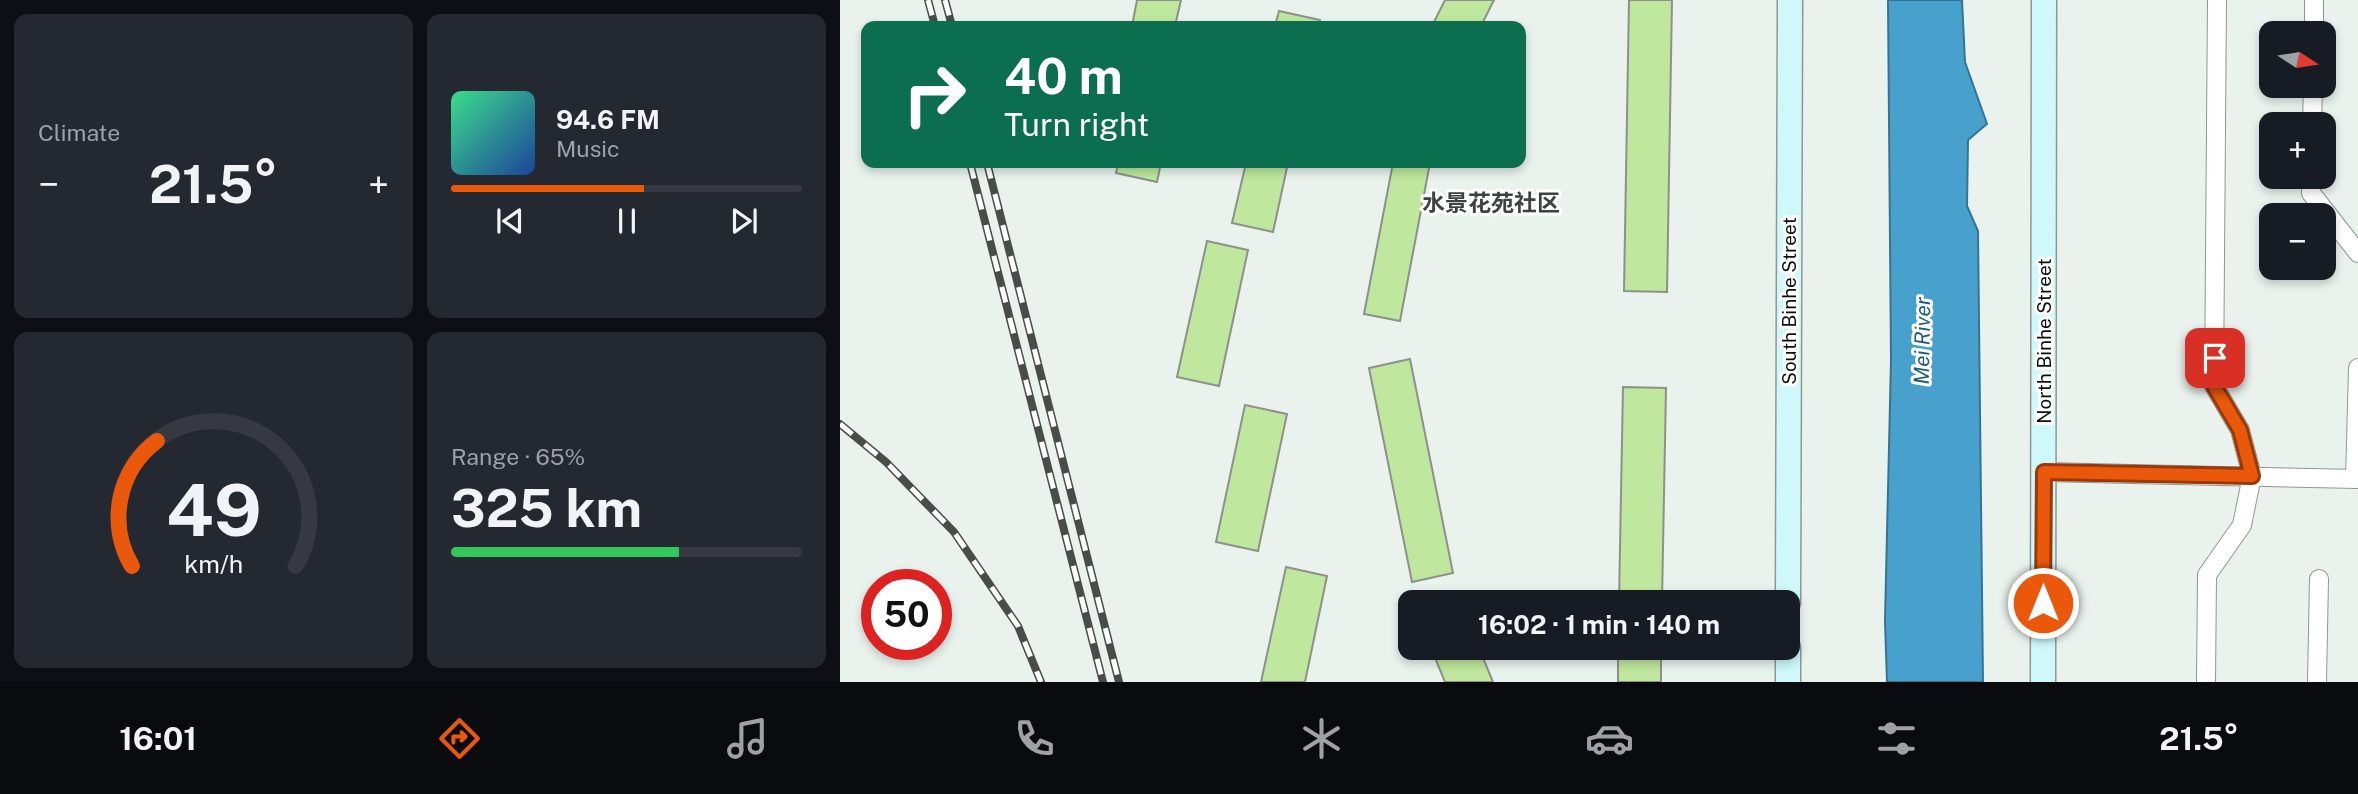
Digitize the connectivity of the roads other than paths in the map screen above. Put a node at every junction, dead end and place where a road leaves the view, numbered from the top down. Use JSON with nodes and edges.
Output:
{"nodes":[{"id":1,"x":1790,"y":0,"type":"edge"},
{"id":2,"x":2044,"y":0,"type":"edge"},
{"id":3,"x":2217,"y":0,"type":"edge"},
{"id":4,"x":2314,"y":0,"type":"edge"},
{"id":5,"x":2314,"y":21,"type":"edge"},
{"id":6,"x":2311,"y":189,"type":"edge"},
{"id":7,"x":2358,"y":253,"type":"edge"},
{"id":8,"x":2358,"y":368,"type":"edge"},
{"id":9,"x":2044,"y":472,"type":"junction"},
{"id":10,"x":2252,"y":476,"type":"junction"},
{"id":11,"x":2357,"y":479,"type":"edge"},
{"id":12,"x":2319,"y":579,"type":"dead end"},
{"id":13,"x":1788,"y":590,"type":"edge"},
{"id":14,"x":1788,"y":660,"type":"edge"},
{"id":15,"x":1788,"y":682,"type":"edge"},
{"id":16,"x":2043,"y":682,"type":"edge"},
{"id":17,"x":2206,"y":682,"type":"edge"},
{"id":18,"x":2317,"y":682,"type":"edge"}],
"edges":[{"from":1,"to":13,"type":"main road","name":"South Binhe Street"},
{"from":2,"to":9,"type":"main road","name":"North Binhe Street"},
{"from":3,"to":10,"type":"street"},
{"from":4,"to":5,"type":"street"},
{"from":6,"to":7,"type":"street"},
{"from":8,"to":11,"type":"street"},
{"from":9,"to":10,"type":"street"},
{"from":9,"to":16,"type":"main road","name":"North Binhe Street"},
{"from":10,"to":11,"type":"street"},
{"from":10,"to":17,"type":"street"},
{"from":12,"to":18,"type":"street"},
{"from":14,"to":15,"type":"main road"}]}
